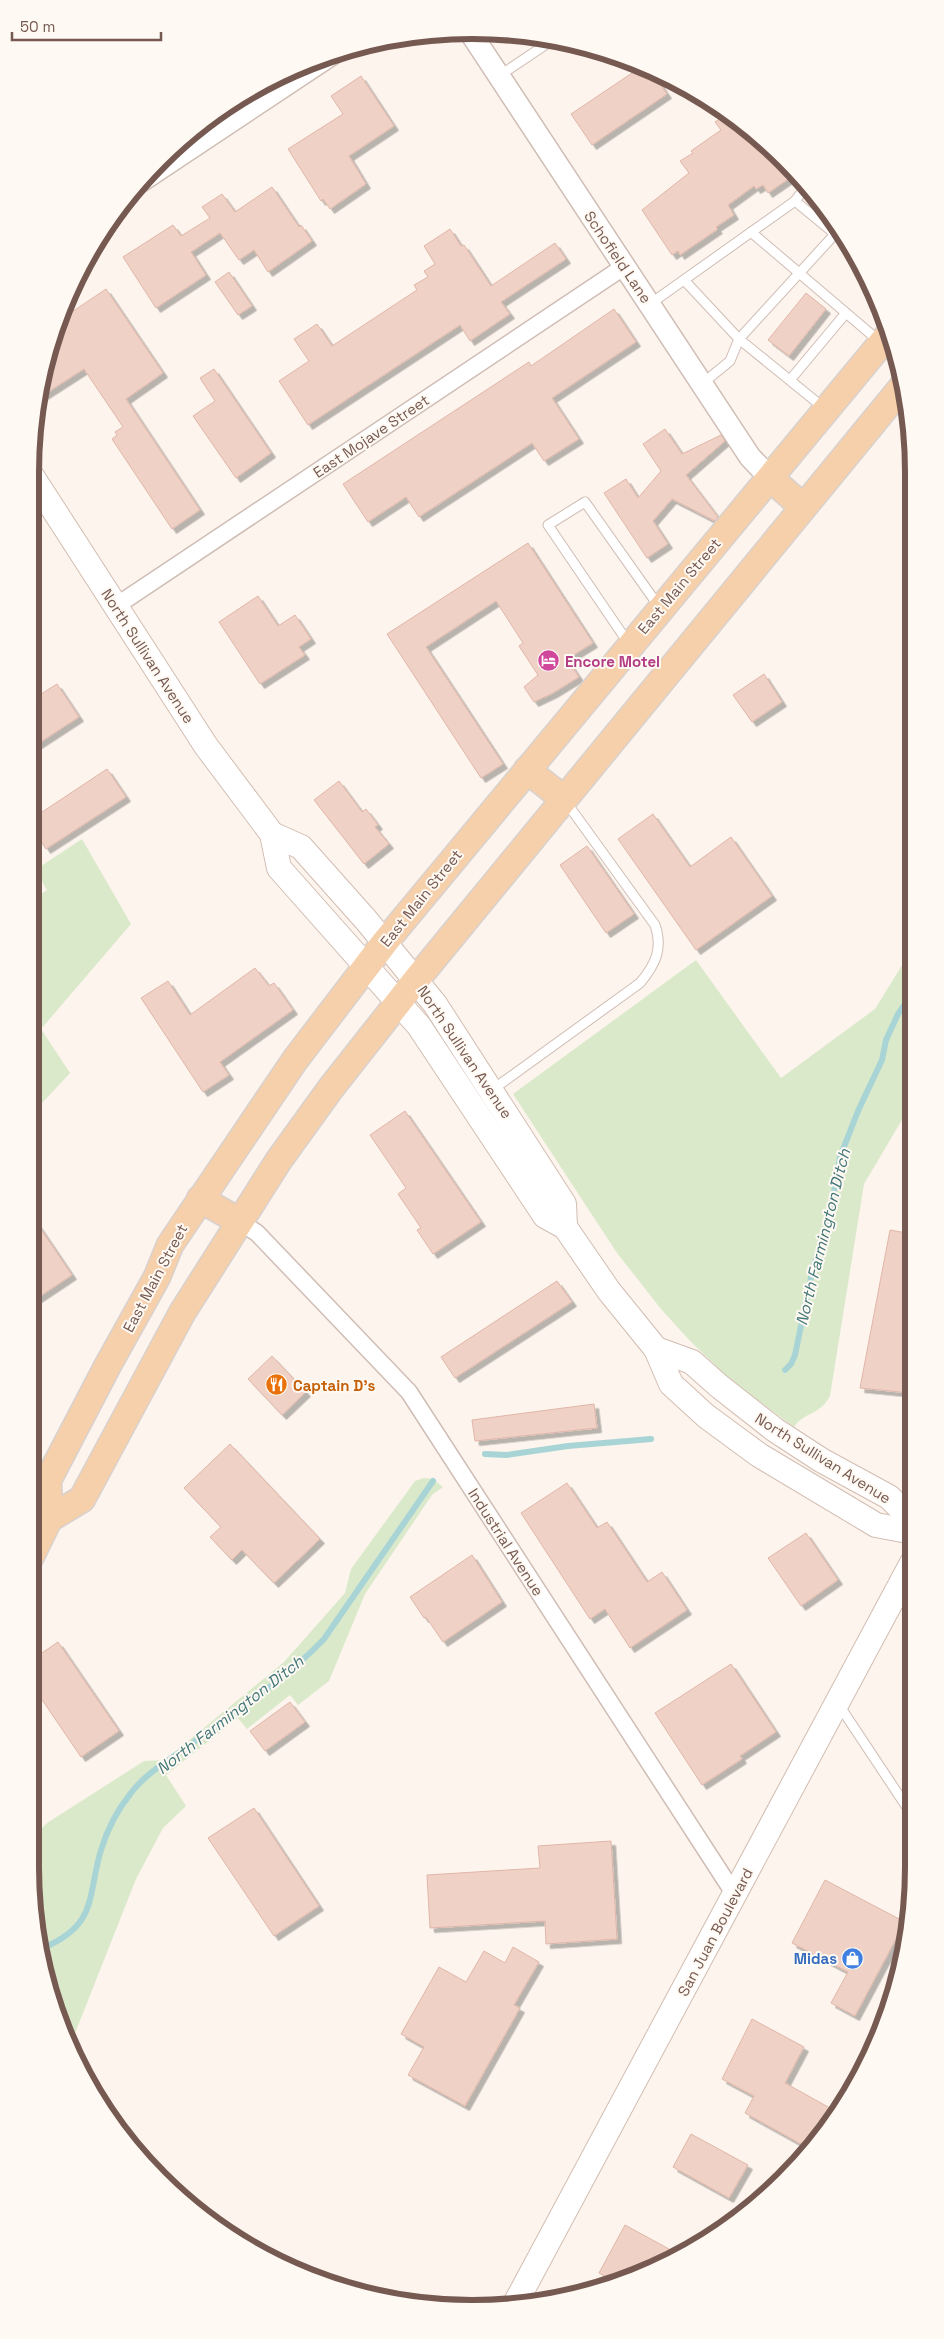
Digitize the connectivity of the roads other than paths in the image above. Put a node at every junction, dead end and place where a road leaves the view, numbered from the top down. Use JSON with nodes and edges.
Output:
{"nodes":[{"id":1,"x":475,"y":39,"type":"edge"},
{"id":2,"x":545,"y":45,"type":"edge"},
{"id":3,"x":315,"y":69,"type":"edge"},
{"id":4,"x":499,"y":76,"type":"junction"},
{"id":5,"x":162,"y":170,"type":"edge"},
{"id":6,"x":802,"y":191,"type":"edge"},
{"id":7,"x":795,"y":201,"type":"junction"},
{"id":8,"x":832,"y":231,"type":"edge"},
{"id":9,"x":751,"y":232,"type":"junction"},
{"id":10,"x":836,"y":238,"type":"edge"},
{"id":11,"x":625,"y":266,"type":"junction"},
{"id":12,"x":800,"y":273,"type":"junction"},
{"id":13,"x":684,"y":280,"type":"junction"},
{"id":14,"x":650,"y":304,"type":"junction"},
{"id":15,"x":846,"y":313,"type":"junction"},
{"id":16,"x":883,"y":337,"type":"edge"},
{"id":17,"x":738,"y":339,"type":"junction"},
{"id":18,"x":884,"y":339,"type":"edge"},
{"id":19,"x":790,"y":380,"type":"junction"},
{"id":20,"x":703,"y":383,"type":"junction"},
{"id":21,"x":898,"y":392,"type":"edge"},
{"id":22,"x":826,"y":410,"type":"junction"},
{"id":23,"x":770,"y":478,"type":"junction"},
{"id":24,"x":39,"y":487,"type":"edge"},
{"id":25,"x":803,"y":507,"type":"junction"},
{"id":26,"x":116,"y":606,"type":"junction"},
{"id":27,"x":660,"y":608,"type":"junction"},
{"id":28,"x":629,"y":645,"type":"junction"},
{"id":29,"x":527,"y":770,"type":"junction"},
{"id":30,"x":564,"y":799,"type":"junction"},
{"id":31,"x":272,"y":834,"type":"junction"},
{"id":32,"x":385,"y":942,"type":"junction"},
{"id":33,"x":366,"y":966,"type":"junction"},
{"id":34,"x":416,"y":980,"type":"junction"},
{"id":35,"x":399,"y":1002,"type":"junction"},
{"id":36,"x":492,"y":1090,"type":"junction"},
{"id":37,"x":200,"y":1199,"type":"junction"},
{"id":38,"x":238,"y":1221,"type":"junction"},
{"id":39,"x":565,"y":1227,"type":"junction"},
{"id":40,"x":170,"y":1245,"type":"junction"},
{"id":41,"x":656,"y":1349,"type":"junction"},
{"id":42,"x":39,"y":1462,"type":"edge"},
{"id":43,"x":905,"y":1514,"type":"edge"},
{"id":44,"x":49,"y":1519,"type":"junction"},
{"id":45,"x":905,"y":1530,"type":"edge"},
{"id":46,"x":39,"y":1536,"type":"edge"},
{"id":47,"x":905,"y":1576,"type":"edge"},
{"id":48,"x":838,"y":1702,"type":"junction"},
{"id":49,"x":905,"y":1804,"type":"edge"},
{"id":50,"x":735,"y":1895,"type":"junction"},
{"id":51,"x":518,"y":2298,"type":"edge"}],
"edges":[{"from":1,"to":4,"type":"street","name":"Schofield Lane"},
{"from":2,"to":4,"type":"lane"},
{"from":3,"to":5,"type":"street"},
{"from":4,"to":11,"type":"street","name":"Schofield Lane"},
{"from":6,"to":7,"type":"lane"},
{"from":7,"to":8,"type":"lane"},
{"from":7,"to":9,"type":"lane"},
{"from":9,"to":12,"type":"lane"},
{"from":9,"to":13,"type":"lane"},
{"from":10,"to":12,"type":"lane"},
{"from":11,"to":14,"type":"street","name":"Schofield Lane"},
{"from":11,"to":26,"type":"street","name":"East Mojave Street"},
{"from":12,"to":15,"type":"lane"},
{"from":12,"to":17,"type":"lane"},
{"from":13,"to":14,"type":"lane"},
{"from":13,"to":17,"type":"lane"},
{"from":14,"to":20,"type":"street","name":"Schofield Lane"},
{"from":15,"to":16,"type":"lane"},
{"from":15,"to":19,"type":"lane"},
{"from":17,"to":19,"type":"lane"},
{"from":17,"to":20,"type":"lane"},
{"from":18,"to":22,"type":"main road","name":"East Main Street"},
{"from":19,"to":22,"type":"lane"},
{"from":20,"to":23,"type":"street","name":"Schofield Lane"},
{"from":21,"to":25,"type":"main road"},
{"from":22,"to":23,"type":"main road","name":"East Main Street"},
{"from":23,"to":25,"type":"main road"},
{"from":23,"to":27,"type":"main road","name":"East Main Street"},
{"from":24,"to":26,"type":"main road","name":"North Sullivan Avenue"},
{"from":25,"to":30,"type":"main road"},
{"from":26,"to":31,"type":"main road","name":"North Sullivan Avenue"},
{"from":27,"to":28,"type":"main road","name":"East Main Street"},
{"from":27,"to":28,"type":"lane"},
{"from":28,"to":29,"type":"main road","name":"East Main Street"},
{"from":29,"to":30,"type":"main road"},
{"from":29,"to":32,"type":"main road","name":"East Main Street"},
{"from":30,"to":34,"type":"main road"},
{"from":30,"to":36,"type":"lane"},
{"from":31,"to":32,"type":"main road","name":"North Sullivan Avenue"},
{"from":31,"to":33,"type":"main road","name":"North Sullivan Avenue"},
{"from":32,"to":33,"type":"main road","name":"East Main Street"},
{"from":32,"to":34,"type":"main road","name":"North Sullivan Avenue"},
{"from":33,"to":35,"type":"main road","name":"North Sullivan Avenue"},
{"from":33,"to":37,"type":"main road","name":"East Main Street"},
{"from":34,"to":35,"type":"main road"},
{"from":34,"to":36,"type":"main road","name":"North Sullivan Avenue"},
{"from":35,"to":38,"type":"main road"},
{"from":35,"to":39,"type":"main road","name":"North Sullivan Avenue"},
{"from":36,"to":39,"type":"main road","name":"North Sullivan Avenue"},
{"from":37,"to":38,"type":"main road"},
{"from":37,"to":40,"type":"main road","name":"East Main Street"},
{"from":38,"to":44,"type":"main road"},
{"from":38,"to":50,"type":"street","name":"Industrial Avenue"},
{"from":39,"to":41,"type":"main road","name":"North Sullivan Avenue"},
{"from":40,"to":42,"type":"main road"},
{"from":40,"to":44,"type":"main road","name":"East Main Street"},
{"from":41,"to":43,"type":"main road","name":"North Sullivan Avenue"},
{"from":41,"to":45,"type":"main road","name":"North Sullivan Avenue"},
{"from":44,"to":46,"type":"main road","name":"East Main Street"},
{"from":47,"to":48,"type":"main road","name":"San Juan Boulevard"},
{"from":48,"to":49,"type":"lane"},
{"from":48,"to":50,"type":"main road","name":"San Juan Boulevard"},
{"from":50,"to":51,"type":"main road","name":"San Juan Boulevard"}]}
